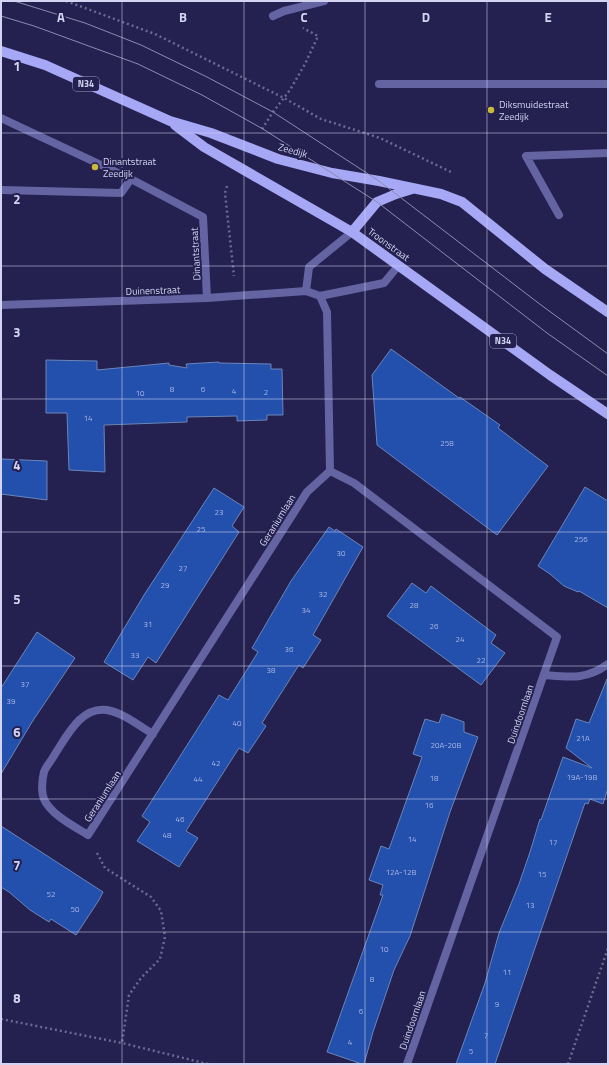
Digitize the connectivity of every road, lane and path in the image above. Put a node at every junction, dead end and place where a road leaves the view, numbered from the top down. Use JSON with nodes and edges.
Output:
{"nodes":[{"id":1,"x":66,"y":1,"type":"edge"},
{"id":2,"x":324,"y":1,"type":"edge"},
{"id":3,"x":273,"y":16,"type":"dead end"},
{"id":4,"x":1,"y":50,"type":"edge"},
{"id":5,"x":379,"y":84,"type":"dead end"},
{"id":6,"x":608,"y":84,"type":"edge"},
{"id":7,"x":1,"y":118,"type":"edge"},
{"id":8,"x":170,"y":121,"type":"junction"},
{"id":9,"x":608,"y":153,"type":"edge"},
{"id":10,"x":458,"y":176,"type":"dead end"},
{"id":11,"x":131,"y":179,"type":"junction"},
{"id":12,"x":414,"y":189,"type":"junction"},
{"id":13,"x":1,"y":190,"type":"edge"},
{"id":14,"x":560,"y":215,"type":"dead end"},
{"id":15,"x":352,"y":232,"type":"junction"},
{"id":16,"x":398,"y":266,"type":"junction"},
{"id":17,"x":306,"y":291,"type":"junction"},
{"id":18,"x":320,"y":296,"type":"junction"},
{"id":19,"x":208,"y":298,"type":"junction"},
{"id":20,"x":1,"y":305,"type":"edge"},
{"id":21,"x":608,"y":312,"type":"edge"},
{"id":22,"x":608,"y":414,"type":"edge"},
{"id":23,"x":330,"y":471,"type":"junction"},
{"id":24,"x":608,"y":664,"type":"edge"},
{"id":25,"x":544,"y":675,"type":"junction"},
{"id":26,"x":153,"y":734,"type":"junction"},
{"id":27,"x":88,"y":835,"type":"junction"},
{"id":28,"x":608,"y":948,"type":"edge"},
{"id":29,"x":1,"y":1019,"type":"edge"},
{"id":30,"x":122,"y":1042,"type":"junction"},
{"id":31,"x":208,"y":1064,"type":"edge"},
{"id":32,"x":407,"y":1064,"type":"edge"},
{"id":33,"x":568,"y":1064,"type":"edge"}],
"edges":[{"from":1,"to":10,"type":"path"},
{"from":2,"to":3,"type":"street"},
{"from":4,"to":8,"type":"main road","name":"Zeedijk","number":"N34"},
{"from":5,"to":6,"type":"street"},
{"from":7,"to":11,"type":"street","name":"Dinantstraat"},
{"from":8,"to":12,"type":"main road","name":"Zeedijk","number":"N34"},
{"from":8,"to":15,"type":"main road","name":"Zeedijk","number":"N34"},
{"from":9,"to":14,"type":"street"},
{"from":11,"to":13,"type":"street"},
{"from":11,"to":19,"type":"street","name":"Dinantstraat"},
{"from":12,"to":15,"type":"main road","name":"Troonstraat","number":"N34"},
{"from":12,"to":21,"type":"main road","name":"Troonstraat","number":"N34"},
{"from":15,"to":16,"type":"main road","name":"Troonstraat","number":"N34"},
{"from":15,"to":17,"type":"street"},
{"from":16,"to":18,"type":"street"},
{"from":16,"to":22,"type":"main road","name":"Troonstraat","number":"N34"},
{"from":17,"to":18,"type":"street","name":"Duinenstraat"},
{"from":17,"to":19,"type":"street","name":"Duinenstraat"},
{"from":18,"to":23,"type":"street"},
{"from":19,"to":20,"type":"street","name":"Duinenstraat"},
{"from":23,"to":25,"type":"street","name":"Duindoornlaan"},
{"from":23,"to":26,"type":"street","name":"Geraniumlaan"},
{"from":24,"to":25,"type":"street"},
{"from":25,"to":32,"type":"street","name":"Duindoornlaan"},
{"from":26,"to":27,"type":"street","name":"Geraniumlaan"},
{"from":26,"to":27,"type":"street","name":"Geraniumlaan"},
{"from":27,"to":30,"type":"path"},
{"from":28,"to":33,"type":"path"},
{"from":29,"to":30,"type":"path"},
{"from":30,"to":31,"type":"path"}]}
